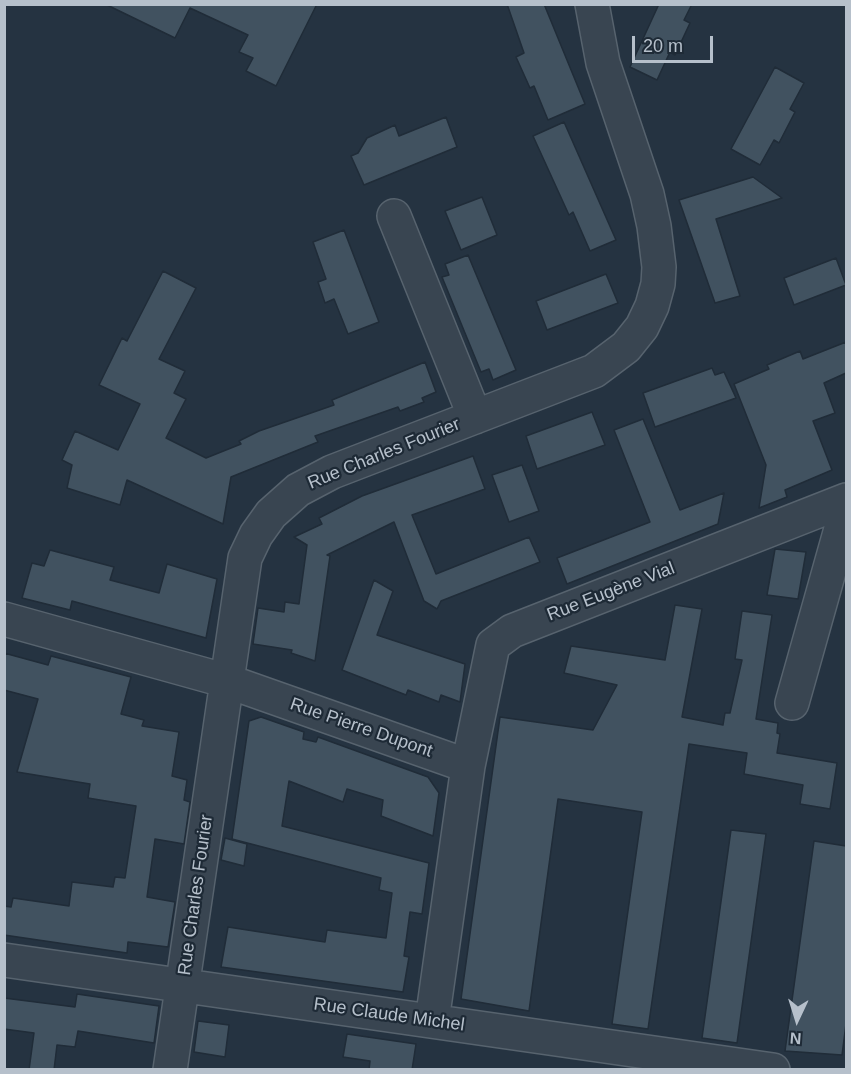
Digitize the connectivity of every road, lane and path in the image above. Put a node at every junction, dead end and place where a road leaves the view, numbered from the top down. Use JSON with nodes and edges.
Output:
{"nodes":[{"id":1,"x":592,"y":4,"type":"edge"},
{"id":2,"x":394,"y":216,"type":"dead end"},
{"id":3,"x":475,"y":417,"type":"junction"},
{"id":4,"x":846,"y":500,"type":"edge"},
{"id":5,"x":846,"y":511,"type":"edge"},
{"id":6,"x":4,"y":619,"type":"edge"},
{"id":7,"x":227,"y":681,"type":"junction"},
{"id":8,"x":792,"y":703,"type":"dead end"},
{"id":9,"x":468,"y":766,"type":"junction"},
{"id":10,"x":4,"y":960,"type":"edge"},
{"id":11,"x":182,"y":986,"type":"junction"},
{"id":12,"x":432,"y":1021,"type":"junction"},
{"id":13,"x":170,"y":1070,"type":"edge"},
{"id":14,"x":773,"y":1070,"type":"edge"}],
"edges":[{"from":1,"to":3,"type":"street","name":"Rue Charles Fourier"},
{"from":2,"to":3,"type":"street"},
{"from":3,"to":7,"type":"street","name":"Rue Charles Fourier"},
{"from":4,"to":9,"type":"street","name":"Rue Eugène Vial"},
{"from":5,"to":8,"type":"street"},
{"from":6,"to":7,"type":"street","name":"Rue Pierre Dupont"},
{"from":7,"to":9,"type":"street","name":"Rue Pierre Dupont"},
{"from":7,"to":11,"type":"street","name":"Rue Charles Fourier"},
{"from":9,"to":12,"type":"street"},
{"from":10,"to":11,"type":"street","name":"Rue Claude Michel"},
{"from":11,"to":12,"type":"street","name":"Rue Claude Michel"},
{"from":11,"to":13,"type":"street","name":"Rue Charles Fourier"},
{"from":12,"to":14,"type":"street","name":"Rue Claude Michel"}]}
